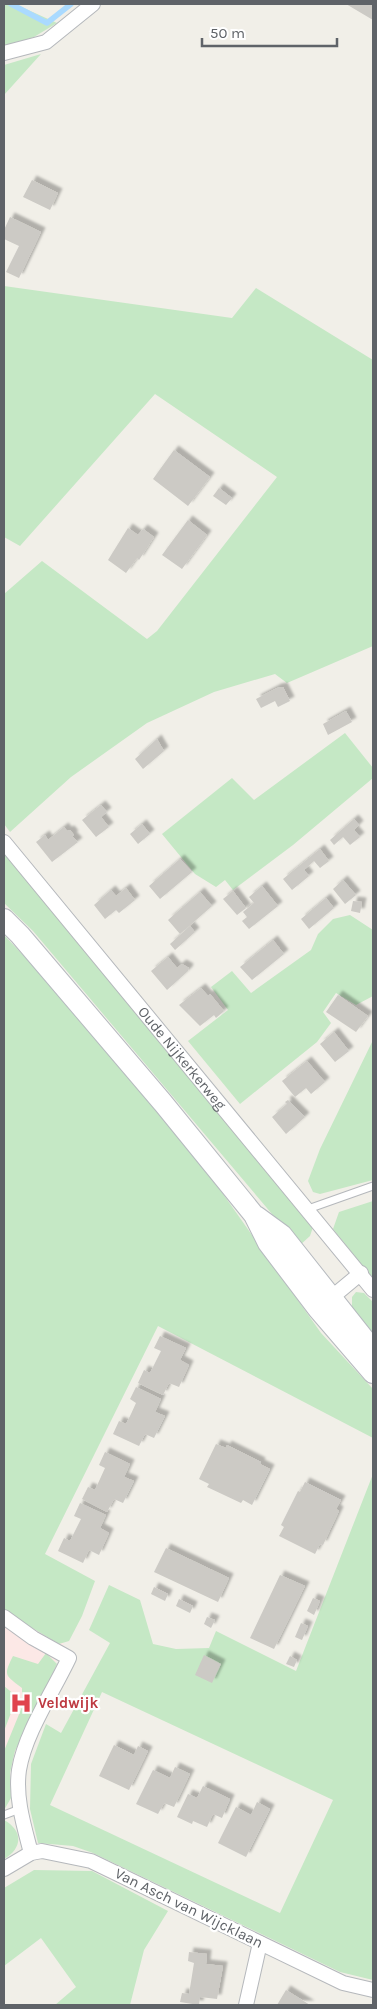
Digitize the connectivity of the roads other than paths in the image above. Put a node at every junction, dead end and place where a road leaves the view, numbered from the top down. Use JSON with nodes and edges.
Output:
{"nodes":[{"id":1,"x":93,"y":4,"type":"edge"},
{"id":2,"x":4,"y":53,"type":"edge"},
{"id":3,"x":4,"y":842,"type":"edge"},
{"id":4,"x":4,"y":920,"type":"edge"},
{"id":5,"x":373,"y":1186,"type":"edge"},
{"id":6,"x":308,"y":1210,"type":"junction"},
{"id":7,"x":361,"y":1273,"type":"junction"},
{"id":8,"x":373,"y":1290,"type":"edge"},
{"id":9,"x":325,"y":1304,"type":"junction"},
{"id":10,"x":373,"y":1350,"type":"edge"},
{"id":11,"x":373,"y":1373,"type":"edge"},
{"id":12,"x":4,"y":1617,"type":"edge"},
{"id":13,"x":20,"y":1809,"type":"junction"},
{"id":14,"x":4,"y":1815,"type":"edge"},
{"id":15,"x":31,"y":1852,"type":"junction"},
{"id":16,"x":4,"y":1869,"type":"edge"},
{"id":17,"x":260,"y":1943,"type":"junction"},
{"id":18,"x":373,"y":1990,"type":"edge"},
{"id":19,"x":246,"y":2005,"type":"edge"}],
"edges":[{"from":1,"to":2,"type":"street"},
{"from":3,"to":6,"type":"street","name":"Oude Nijkerkerweg"},
{"from":4,"to":9,"type":"street"},
{"from":5,"to":6,"type":"lane"},
{"from":6,"to":7,"type":"street","name":"Oude Nijkerkerweg"},
{"from":7,"to":8,"type":"street","name":"Oude Nijkerkerweg"},
{"from":7,"to":9,"type":"street"},
{"from":9,"to":10,"type":"street"},
{"from":9,"to":11,"type":"street"},
{"from":12,"to":13,"type":"street"},
{"from":13,"to":14,"type":"lane"},
{"from":13,"to":15,"type":"street"},
{"from":15,"to":16,"type":"street"},
{"from":15,"to":17,"type":"street","name":"Van Asch van Wijcklaan"},
{"from":17,"to":18,"type":"street","name":"Van Asch van Wijcklaan"},
{"from":17,"to":19,"type":"street"}]}
